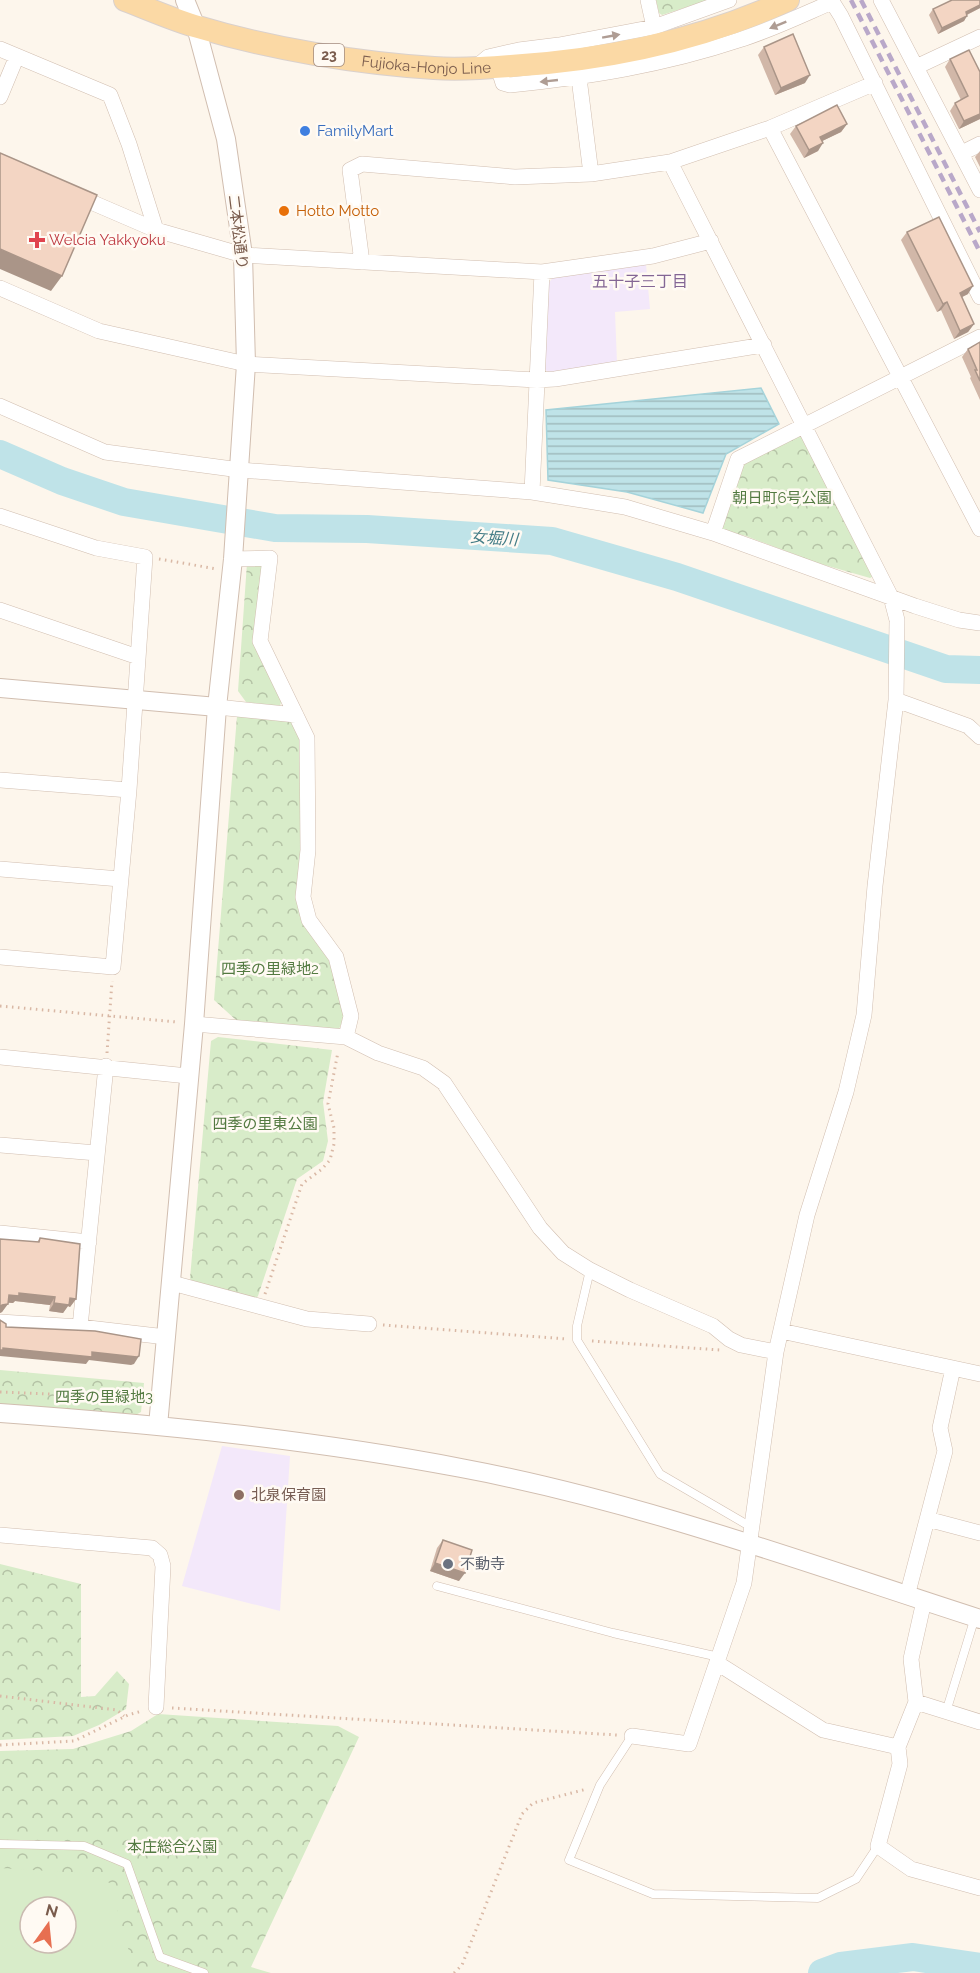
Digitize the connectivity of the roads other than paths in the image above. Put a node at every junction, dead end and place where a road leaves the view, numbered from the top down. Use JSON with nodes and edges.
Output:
{"nodes":[{"id":1,"x":125,"y":0,"type":"edge"},
{"id":2,"x":185,"y":0,"type":"edge"},
{"id":3,"x":648,"y":0,"type":"edge"},
{"id":4,"x":729,"y":0,"type":"edge"},
{"id":5,"x":788,"y":0,"type":"edge"},
{"id":6,"x":881,"y":0,"type":"edge"},
{"id":7,"x":832,"y":1,"type":"edge"},
{"id":8,"x":196,"y":27,"type":"junction"},
{"id":9,"x":658,"y":35,"type":"junction"},
{"id":10,"x":980,"y":37,"type":"edge"},
{"id":11,"x":0,"y":49,"type":"edge"},
{"id":12,"x":17,"y":56,"type":"junction"},
{"id":13,"x":498,"y":67,"type":"junction"},
{"id":14,"x":916,"y":67,"type":"junction"},
{"id":15,"x":475,"y":68,"type":"junction"},
{"id":16,"x":579,"y":78,"type":"junction"},
{"id":17,"x":874,"y":83,"type":"junction"},
{"id":18,"x":0,"y":97,"type":"edge"},
{"id":19,"x":770,"y":128,"type":"junction"},
{"id":20,"x":980,"y":144,"type":"edge"},
{"id":21,"x":962,"y":153,"type":"junction"},
{"id":22,"x":670,"y":162,"type":"junction"},
{"id":23,"x":591,"y":174,"type":"junction"},
{"id":24,"x":63,"y":190,"type":"edge"},
{"id":25,"x":980,"y":190,"type":"edge"},
{"id":26,"x":156,"y":230,"type":"junction"},
{"id":27,"x":711,"y":241,"type":"junction"},
{"id":28,"x":243,"y":255,"type":"junction"},
{"id":29,"x":362,"y":262,"type":"junction"},
{"id":30,"x":542,"y":272,"type":"junction"},
{"id":31,"x":0,"y":288,"type":"edge"},
{"id":32,"x":980,"y":297,"type":"edge"},
{"id":33,"x":980,"y":337,"type":"edge"},
{"id":34,"x":764,"y":345,"type":"junction"},
{"id":35,"x":246,"y":364,"type":"junction"},
{"id":36,"x":901,"y":376,"type":"junction"},
{"id":37,"x":537,"y":380,"type":"junction"},
{"id":38,"x":0,"y":406,"type":"edge"},
{"id":39,"x":805,"y":425,"type":"junction"},
{"id":40,"x":240,"y":470,"type":"junction"},
{"id":41,"x":532,"y":492,"type":"junction"},
{"id":42,"x":0,"y":516,"type":"edge"},
{"id":43,"x":980,"y":529,"type":"edge"},
{"id":44,"x":713,"y":533,"type":"junction"},
{"id":45,"x":232,"y":561,"type":"junction"},
{"id":46,"x":891,"y":597,"type":"junction"},
{"id":47,"x":0,"y":610,"type":"edge"},
{"id":48,"x":980,"y":623,"type":"edge"},
{"id":49,"x":138,"y":657,"type":"junction"},
{"id":50,"x":0,"y":688,"type":"edge"},
{"id":51,"x":895,"y":694,"type":"junction"},
{"id":52,"x":135,"y":702,"type":"junction"},
{"id":53,"x":217,"y":707,"type":"junction"},
{"id":54,"x":296,"y":715,"type":"junction"},
{"id":55,"x":980,"y":737,"type":"edge"},
{"id":56,"x":0,"y":780,"type":"edge"},
{"id":57,"x":129,"y":790,"type":"junction"},
{"id":58,"x":0,"y":869,"type":"edge"},
{"id":59,"x":120,"y":879,"type":"junction"},
{"id":60,"x":0,"y":957,"type":"edge"},
{"id":61,"x":194,"y":1024,"type":"junction"},
{"id":62,"x":346,"y":1037,"type":"junction"},
{"id":63,"x":0,"y":1057,"type":"edge"},
{"id":64,"x":106,"y":1066,"type":"junction"},
{"id":65,"x":188,"y":1076,"type":"junction"},
{"id":66,"x":0,"y":1145,"type":"edge"},
{"id":67,"x":97,"y":1153,"type":"junction"},
{"id":68,"x":0,"y":1233,"type":"edge"},
{"id":69,"x":88,"y":1242,"type":"junction"},
{"id":70,"x":590,"y":1270,"type":"junction"},
{"id":71,"x":172,"y":1283,"type":"junction"},
{"id":72,"x":0,"y":1322,"type":"edge"},
{"id":73,"x":369,"y":1324,"type":"road end"},
{"id":74,"x":80,"y":1327,"type":"junction"},
{"id":75,"x":781,"y":1331,"type":"junction"},
{"id":76,"x":166,"y":1337,"type":"junction"},
{"id":77,"x":776,"y":1352,"type":"junction"},
{"id":78,"x":953,"y":1368,"type":"junction"},
{"id":79,"x":980,"y":1374,"type":"edge"},
{"id":80,"x":0,"y":1413,"type":"edge"},
{"id":81,"x":158,"y":1426,"type":"junction"},
{"id":82,"x":927,"y":1519,"type":"junction"},
{"id":83,"x":980,"y":1533,"type":"edge"},
{"id":84,"x":0,"y":1534,"type":"edge"},
{"id":85,"x":749,"y":1536,"type":"junction"},
{"id":86,"x":437,"y":1586,"type":"dead end"},
{"id":87,"x":915,"y":1598,"type":"junction"},
{"id":88,"x":977,"y":1618,"type":"edge"},
{"id":89,"x":718,"y":1660,"type":"junction"},
{"id":90,"x":916,"y":1702,"type":"junction"},
{"id":91,"x":156,"y":1707,"type":"road end"},
{"id":92,"x":946,"y":1712,"type":"junction"},
{"id":93,"x":980,"y":1722,"type":"edge"},
{"id":94,"x":632,"y":1736,"type":"joint"},
{"id":95,"x":898,"y":1747,"type":"junction"},
{"id":96,"x":0,"y":1844,"type":"edge"},
{"id":97,"x":878,"y":1846,"type":"junction"},
{"id":98,"x":980,"y":1888,"type":"edge"},
{"id":99,"x":204,"y":1973,"type":"edge"}],
"edges":[{"from":1,"to":8,"type":"main road","name":"Fujioka-Honjo Line","number":"23"},
{"from":2,"to":8,"type":"street","name":"二本松通り"},
{"from":3,"to":9,"type":"street"},
{"from":4,"to":9,"type":"street"},
{"from":5,"to":9,"type":"main road","number":"23"},
{"from":6,"to":14,"type":"street"},
{"from":7,"to":16,"type":"street","one_way":true},
{"from":7,"to":17,"type":"street"},
{"from":8,"to":15,"type":"main road","name":"Fujioka-Honjo Line","number":"23"},
{"from":8,"to":28,"type":"street","name":"二本松通り"},
{"from":9,"to":13,"type":"main road","name":"Fujioka-Honjo Line","number":"23"},
{"from":15,"to":9,"type":"street","one_way":true},
{"from":10,"to":14,"type":"street"},
{"from":11,"to":12,"type":"street"},
{"from":12,"to":18,"type":"street"},
{"from":12,"to":26,"type":"street"},
{"from":13,"to":15,"type":"main road","name":"Fujioka-Honjo Line","number":"23"},
{"from":16,"to":13,"type":"street","one_way":true},
{"from":14,"to":21,"type":"street"},
{"from":16,"to":23,"type":"street"},
{"from":17,"to":19,"type":"street"},
{"from":17,"to":32,"type":"street"},
{"from":19,"to":22,"type":"street"},
{"from":19,"to":36,"type":"street"},
{"from":20,"to":21,"type":"street"},
{"from":21,"to":25,"type":"street"},
{"from":22,"to":23,"type":"street"},
{"from":22,"to":27,"type":"street"},
{"from":23,"to":29,"type":"street"},
{"from":24,"to":26,"type":"street"},
{"from":26,"to":28,"type":"street"},
{"from":27,"to":30,"type":"street"},
{"from":27,"to":34,"type":"street"},
{"from":28,"to":29,"type":"street"},
{"from":28,"to":35,"type":"street","name":"二本松通り"},
{"from":29,"to":30,"type":"street"},
{"from":30,"to":37,"type":"street"},
{"from":31,"to":35,"type":"street"},
{"from":33,"to":36,"type":"street"},
{"from":34,"to":37,"type":"street"},
{"from":34,"to":39,"type":"street"},
{"from":35,"to":37,"type":"street"},
{"from":35,"to":40,"type":"street","name":"二本松通り"},
{"from":36,"to":39,"type":"street"},
{"from":36,"to":43,"type":"street"},
{"from":37,"to":41,"type":"street"},
{"from":38,"to":40,"type":"street"},
{"from":39,"to":44,"type":"street"},
{"from":39,"to":46,"type":"street"},
{"from":40,"to":41,"type":"street"},
{"from":40,"to":45,"type":"street","name":"二本松通り"},
{"from":41,"to":44,"type":"street"},
{"from":42,"to":49,"type":"street"},
{"from":44,"to":46,"type":"street"},
{"from":45,"to":53,"type":"street","name":"二本松通り"},
{"from":45,"to":54,"type":"street"},
{"from":46,"to":48,"type":"street"},
{"from":46,"to":51,"type":"street"},
{"from":47,"to":49,"type":"street"},
{"from":49,"to":52,"type":"street"},
{"from":50,"to":52,"type":"street"},
{"from":51,"to":55,"type":"street"},
{"from":51,"to":75,"type":"street"},
{"from":52,"to":53,"type":"street"},
{"from":52,"to":57,"type":"street"},
{"from":53,"to":54,"type":"street"},
{"from":53,"to":61,"type":"street","name":"二本松通り"},
{"from":54,"to":62,"type":"street"},
{"from":56,"to":57,"type":"street"},
{"from":57,"to":59,"type":"street"},
{"from":58,"to":59,"type":"street"},
{"from":59,"to":60,"type":"street"},
{"from":61,"to":62,"type":"street"},
{"from":61,"to":65,"type":"street","name":"二本松通り"},
{"from":62,"to":70,"type":"street"},
{"from":63,"to":64,"type":"street"},
{"from":64,"to":65,"type":"street"},
{"from":64,"to":67,"type":"street"},
{"from":65,"to":71,"type":"street","name":"二本松通り"},
{"from":66,"to":67,"type":"street"},
{"from":67,"to":69,"type":"street"},
{"from":68,"to":69,"type":"street"},
{"from":69,"to":74,"type":"street"},
{"from":70,"to":77,"type":"street"},
{"from":70,"to":85,"type":"lane"},
{"from":71,"to":73,"type":"street"},
{"from":71,"to":76,"type":"street","name":"二本松通り"},
{"from":72,"to":74,"type":"street"},
{"from":74,"to":76,"type":"street"},
{"from":75,"to":77,"type":"street"},
{"from":75,"to":78,"type":"street"},
{"from":76,"to":81,"type":"street","name":"二本松通り"},
{"from":77,"to":85,"type":"street"},
{"from":78,"to":79,"type":"street"},
{"from":78,"to":82,"type":"street"},
{"from":80,"to":81,"type":"street"},
{"from":81,"to":85,"type":"street"},
{"from":82,"to":83,"type":"street"},
{"from":82,"to":87,"type":"street"},
{"from":84,"to":91,"type":"street"},
{"from":85,"to":87,"type":"street"},
{"from":85,"to":89,"type":"street"},
{"from":86,"to":89,"type":"lane"},
{"from":87,"to":88,"type":"street"},
{"from":87,"to":90,"type":"street"},
{"from":88,"to":92,"type":"lane"},
{"from":89,"to":94,"type":"street"},
{"from":89,"to":95,"type":"street"},
{"from":90,"to":92,"type":"street"},
{"from":90,"to":95,"type":"street"},
{"from":92,"to":93,"type":"street"},
{"from":94,"to":97,"type":"lane"},
{"from":95,"to":97,"type":"street"},
{"from":96,"to":99,"type":"lane"},
{"from":97,"to":98,"type":"street"}]}
